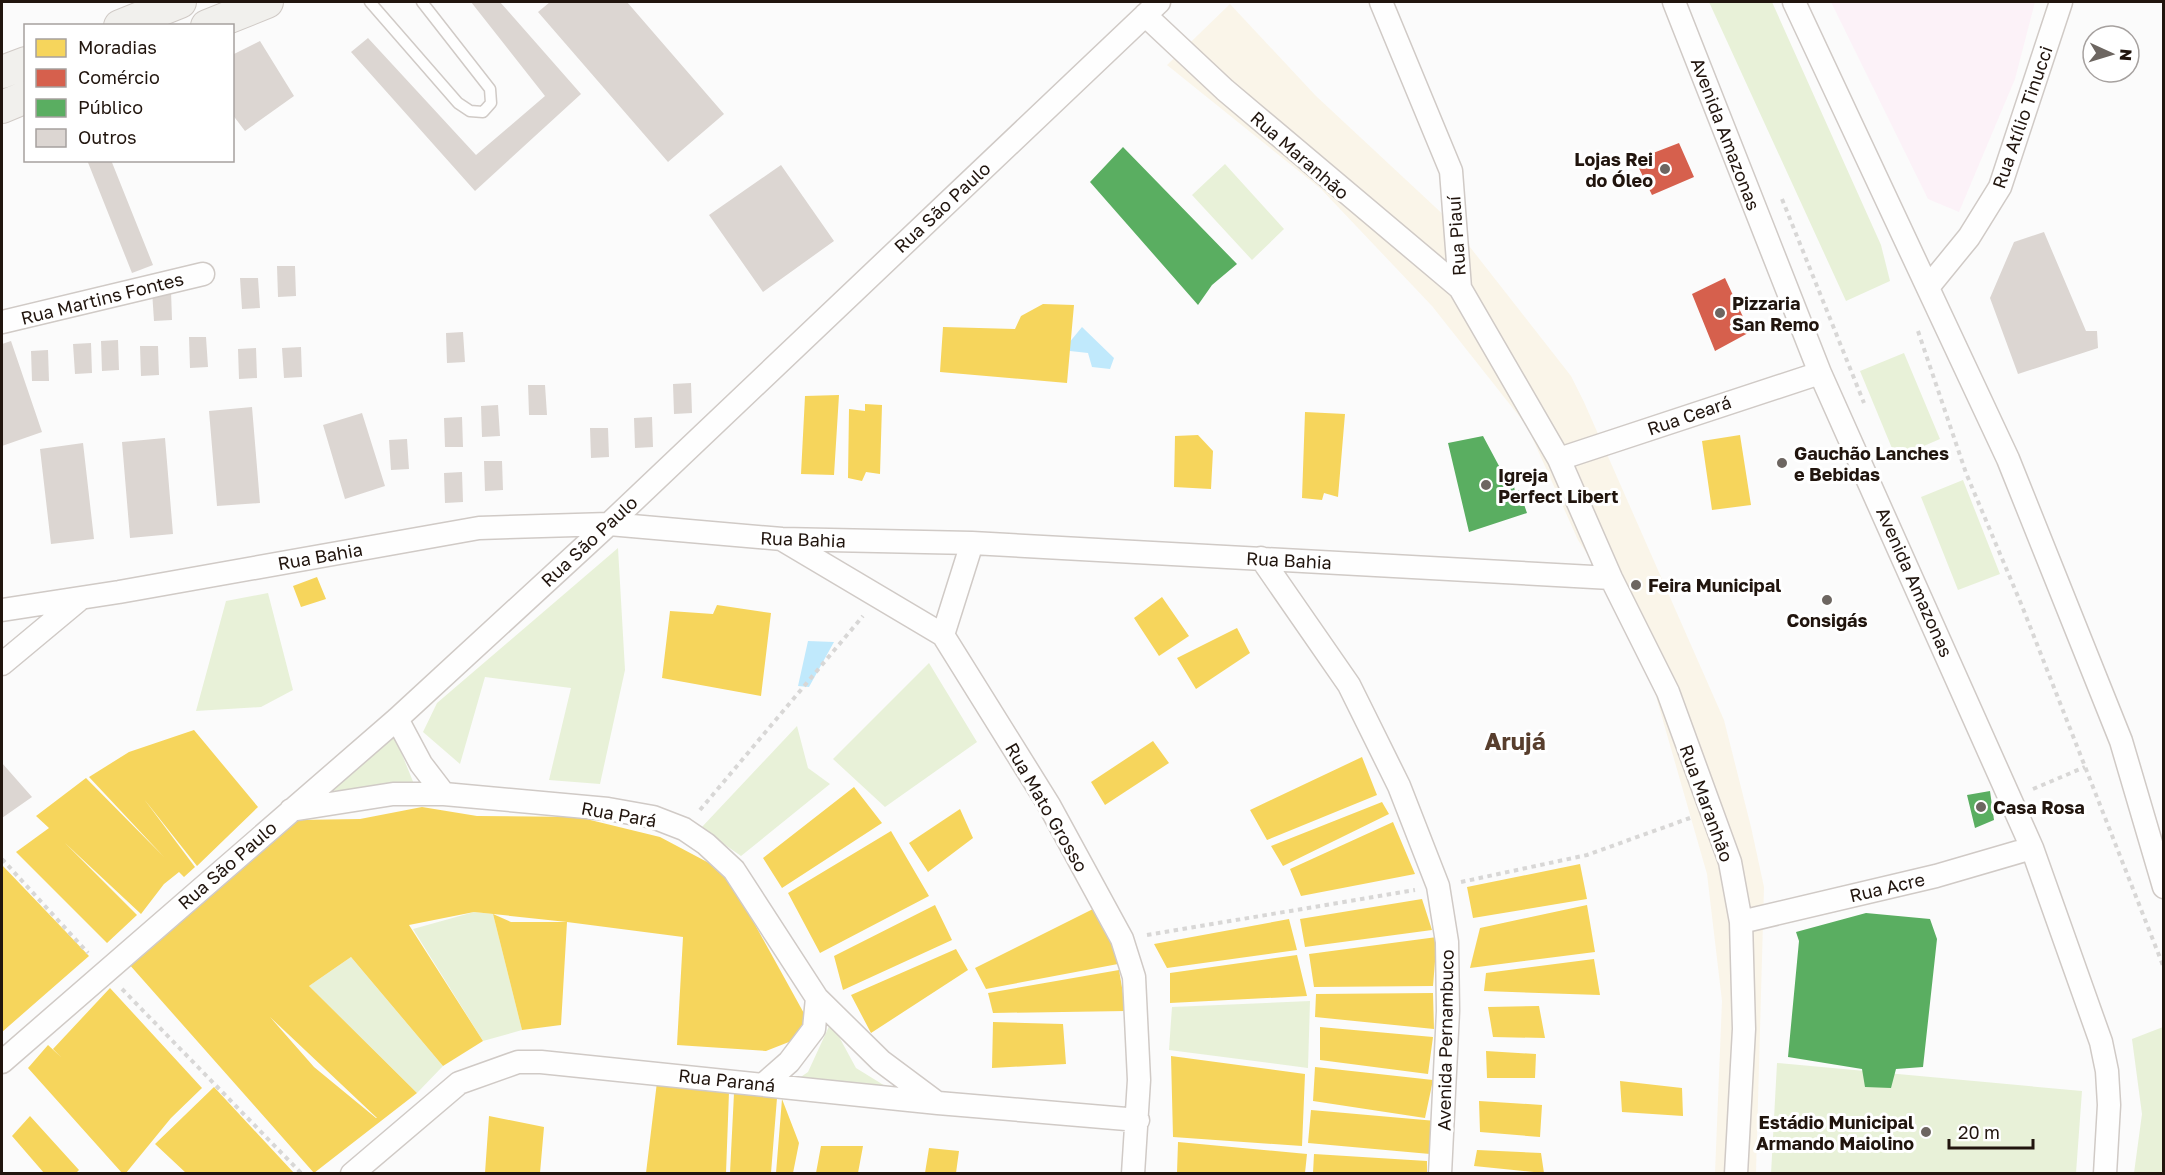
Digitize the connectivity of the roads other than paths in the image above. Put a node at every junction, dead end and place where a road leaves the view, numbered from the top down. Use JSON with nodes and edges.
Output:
{"nodes":[{"id":1,"x":180,"y":2,"type":"edge"},
{"id":2,"x":267,"y":2,"type":"edge"},
{"id":3,"x":370,"y":2,"type":"edge"},
{"id":4,"x":422,"y":2,"type":"edge"},
{"id":5,"x":1381,"y":2,"type":"edge"},
{"id":6,"x":1674,"y":2,"type":"edge"},
{"id":7,"x":1794,"y":2,"type":"edge"},
{"id":8,"x":2061,"y":2,"type":"edge"},
{"id":9,"x":1152,"y":8,"type":"edge"},
{"id":10,"x":125,"y":24,"type":"edge"},
{"id":11,"x":212,"y":24,"type":"edge"},
{"id":12,"x":24,"y":64,"type":"edge"},
{"id":13,"x":2,"y":72,"type":"edge"},
{"id":14,"x":24,"y":98,"type":"edge"},
{"id":15,"x":2,"y":107,"type":"edge"},
{"id":16,"x":203,"y":274,"type":"dead end"},
{"id":17,"x":1929,"y":286,"type":"junction"},
{"id":18,"x":1460,"y":288,"type":"junction"},
{"id":19,"x":2,"y":322,"type":"edge"},
{"id":20,"x":1820,"y":373,"type":"junction"},
{"id":21,"x":1559,"y":459,"type":"junction"},
{"id":22,"x":609,"y":524,"type":"junction"},
{"id":23,"x":782,"y":540,"type":"junction"},
{"id":24,"x":972,"y":543,"type":"junction"},
{"id":25,"x":1261,"y":558,"type":"junction"},
{"id":26,"x":1611,"y":578,"type":"junction"},
{"id":27,"x":80,"y":599,"type":"junction"},
{"id":28,"x":2,"y":610,"type":"edge"},
{"id":29,"x":943,"y":635,"type":"junction"},
{"id":30,"x":2,"y":664,"type":"edge"},
{"id":31,"x":397,"y":719,"type":"junction"},
{"id":32,"x":444,"y":794,"type":"junction"},
{"id":33,"x":290,"y":811,"type":"junction"},
{"id":34,"x":2032,"y":848,"type":"junction"},
{"id":35,"x":2158,"y":856,"type":"edge"},
{"id":36,"x":2163,"y":887,"type":"edge"},
{"id":37,"x":1741,"y":922,"type":"junction"},
{"id":38,"x":817,"y":998,"type":"junction"},
{"id":39,"x":2,"y":1062,"type":"edge"},
{"id":40,"x":764,"y":1084,"type":"junction"},
{"id":41,"x":938,"y":1103,"type":"junction"},
{"id":42,"x":1138,"y":1120,"type":"junction"},
{"id":43,"x":352,"y":1173,"type":"edge"},
{"id":44,"x":1133,"y":1173,"type":"edge"},
{"id":45,"x":1440,"y":1173,"type":"edge"},
{"id":46,"x":1736,"y":1173,"type":"edge"},
{"id":47,"x":2105,"y":1173,"type":"edge"}],
"edges":[{"from":1,"to":10,"type":"main road"},
{"from":2,"to":11,"type":"main road"},
{"from":3,"to":4,"type":"lane"},
{"from":5,"to":18,"type":"street","name":"Rua Piauí"},
{"from":6,"to":20,"type":"street","name":"Avenida Amazonas"},
{"from":7,"to":17,"type":"street"},
{"from":8,"to":17,"type":"street","name":"Rua Atílio Tinucci"},
{"from":9,"to":18,"type":"street","name":"Rua Maranhão"},
{"from":9,"to":22,"type":"street","name":"Rua São Paulo"},
{"from":12,"to":13,"type":"main road"},
{"from":14,"to":15,"type":"main road"},
{"from":16,"to":19,"type":"street","name":"Rua Martins Fontes"},
{"from":17,"to":35,"type":"street"},
{"from":18,"to":21,"type":"street","name":"Rua Piauí"},
{"from":20,"to":21,"type":"street","name":"Rua Ceará"},
{"from":20,"to":34,"type":"street","name":"Avenida Amazonas"},
{"from":21,"to":26,"type":"street","name":"Rua Maranhão"},
{"from":22,"to":23,"type":"street","name":"Rua Bahia"},
{"from":22,"to":27,"type":"street","name":"Rua Bahia"},
{"from":22,"to":31,"type":"street","name":"Rua São Paulo"},
{"from":23,"to":24,"type":"street","name":"Rua Bahia"},
{"from":23,"to":29,"type":"street","name":"Rua Mato Grosso"},
{"from":24,"to":25,"type":"street","name":"Rua Bahia"},
{"from":24,"to":29,"type":"street"},
{"from":25,"to":26,"type":"street","name":"Rua Bahia"},
{"from":25,"to":45,"type":"street","name":"Avenida Pernambuco"},
{"from":26,"to":37,"type":"street","name":"Rua Maranhão"},
{"from":27,"to":28,"type":"street","name":"Rua Bahia"},
{"from":27,"to":30,"type":"street"},
{"from":29,"to":42,"type":"street","name":"Rua Mato Grosso"},
{"from":31,"to":32,"type":"street"},
{"from":31,"to":33,"type":"street","name":"Rua São Paulo"},
{"from":32,"to":33,"type":"street","name":"Rua Pará"},
{"from":32,"to":38,"type":"street","name":"Rua Pará"},
{"from":33,"to":39,"type":"street","name":"Rua São Paulo"},
{"from":34,"to":37,"type":"street","name":"Rua Acre"},
{"from":34,"to":47,"type":"street","name":"Avenida Amazonas"},
{"from":35,"to":36,"type":"street"},
{"from":37,"to":46,"type":"street","name":"Rua Maranhão"},
{"from":38,"to":40,"type":"street"},
{"from":38,"to":41,"type":"street","name":"Rua Pará"},
{"from":40,"to":41,"type":"street","name":"Rua Paraná"},
{"from":40,"to":43,"type":"street","name":"Rua Paraná"},
{"from":41,"to":42,"type":"street","name":"Rua Paraná"},
{"from":42,"to":44,"type":"street","name":"Rua Mato Grosso"}]}
